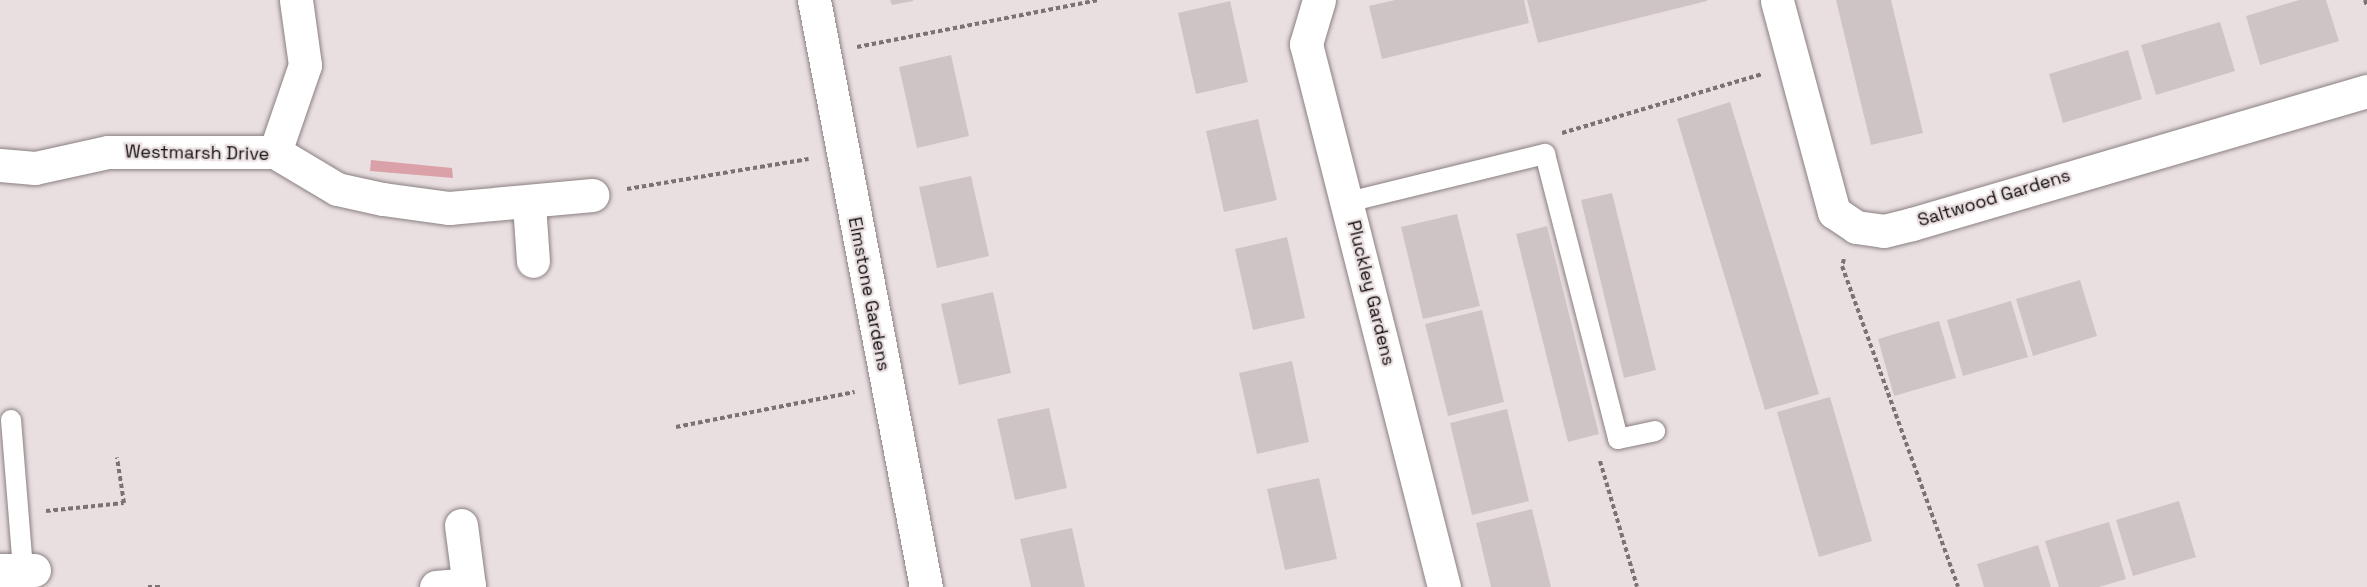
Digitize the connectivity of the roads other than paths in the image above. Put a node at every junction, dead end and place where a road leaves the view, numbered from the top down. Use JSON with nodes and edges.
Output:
{"nodes":[{"id":1,"x":296,"y":0,"type":"edge"},
{"id":2,"x":814,"y":0,"type":"edge"},
{"id":3,"x":1319,"y":0,"type":"edge"},
{"id":4,"x":1778,"y":1,"type":"edge"},
{"id":5,"x":2367,"y":91,"type":"edge"},
{"id":6,"x":275,"y":152,"type":"junction"},
{"id":7,"x":0,"y":165,"type":"edge"},
{"id":8,"x":592,"y":195,"type":"road end"},
{"id":9,"x":1348,"y":202,"type":"junction"},
{"id":10,"x":529,"y":204,"type":"junction"},
{"id":11,"x":533,"y":261,"type":"dead end"},
{"id":12,"x":11,"y":420,"type":"dead end"},
{"id":13,"x":1655,"y":431,"type":"dead end"},
{"id":14,"x":461,"y":525,"type":"dead end"},
{"id":15,"x":19,"y":570,"type":"edge"},
{"id":16,"x":469,"y":585,"type":"edge"},
{"id":17,"x":436,"y":587,"type":"edge"},
{"id":18,"x":926,"y":587,"type":"edge"},
{"id":19,"x":1444,"y":587,"type":"edge"}],
"edges":[{"from":1,"to":6,"type":"street"},
{"from":2,"to":18,"type":"street","name":"Elmstone Gardens"},
{"from":3,"to":9,"type":"street","name":"Pluckley Gardens"},
{"from":4,"to":5,"type":"street","name":"Saltwood Gardens"},
{"from":6,"to":7,"type":"street","name":"Westmarsh Drive"},
{"from":6,"to":10,"type":"street","name":"Westmarsh Drive"},
{"from":8,"to":10,"type":"street","name":"Westmarsh Drive"},
{"from":9,"to":13,"type":"lane"},
{"from":9,"to":19,"type":"street","name":"Pluckley Gardens"},
{"from":10,"to":11,"type":"street"},
{"from":12,"to":15,"type":"lane"},
{"from":14,"to":16,"type":"street"},
{"from":16,"to":17,"type":"street"}]}
